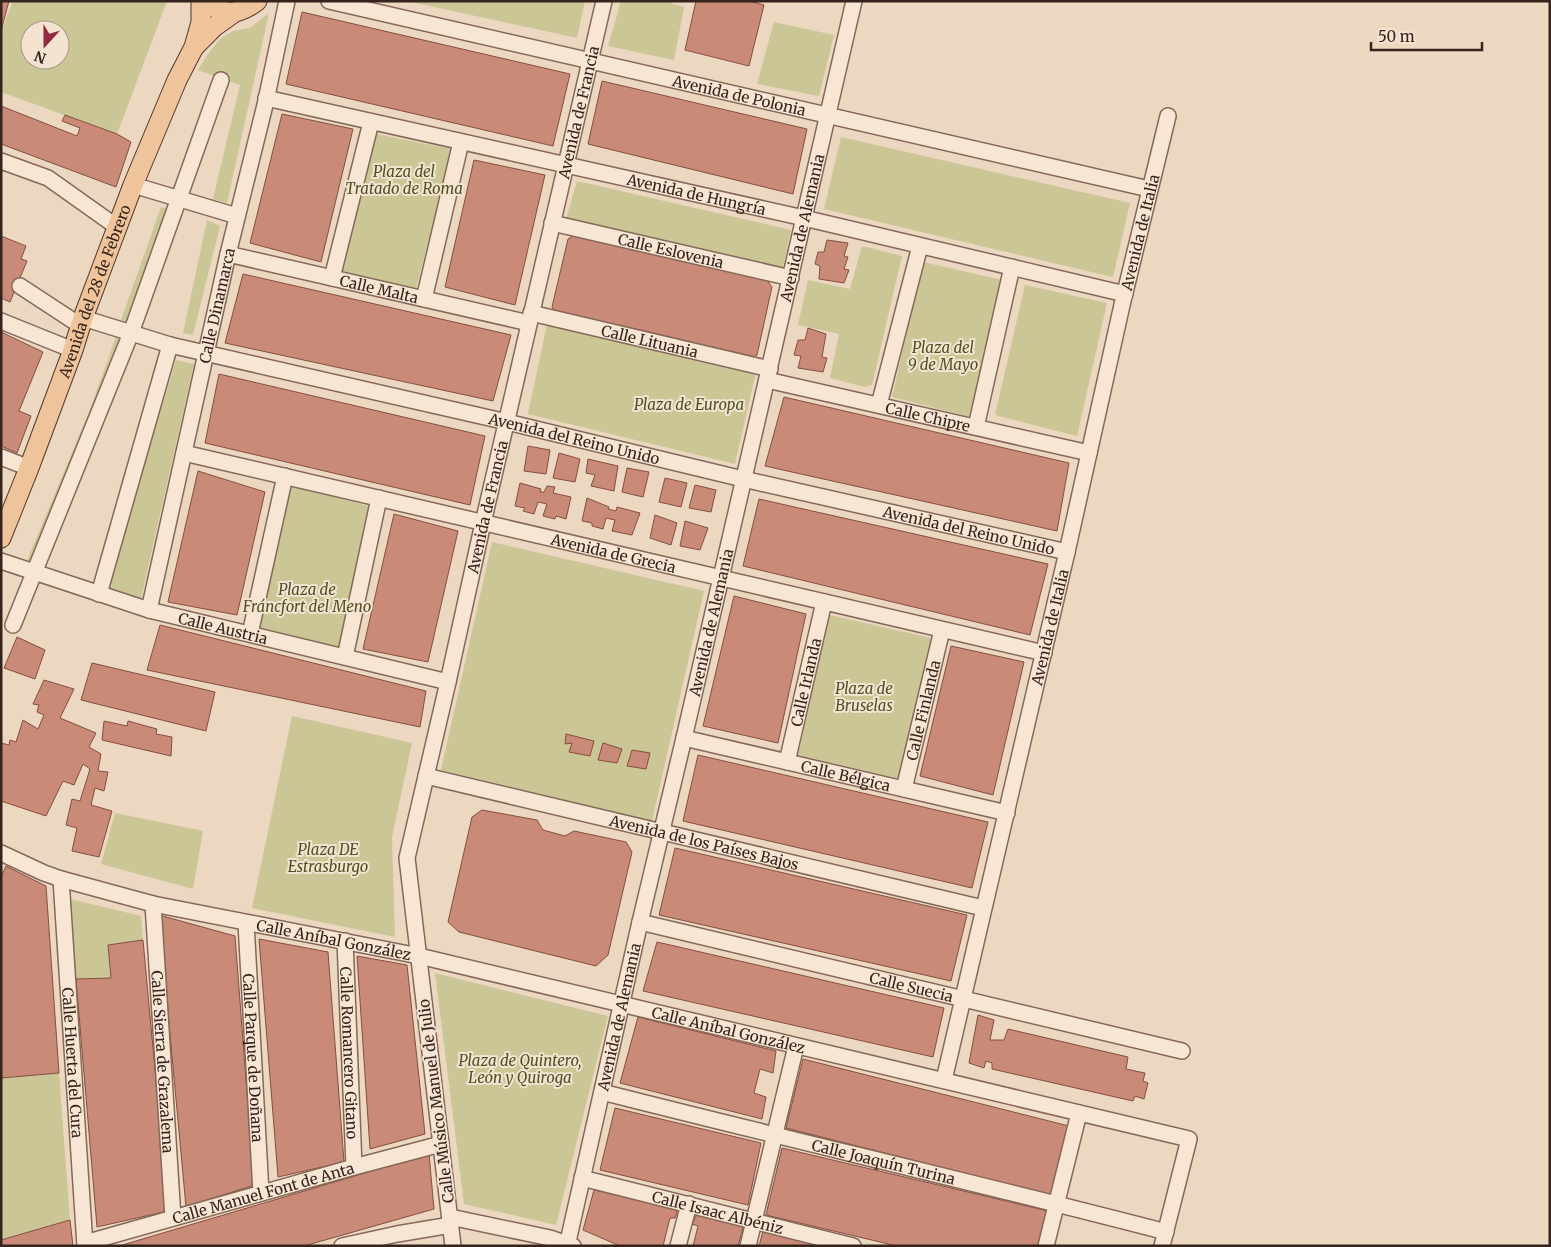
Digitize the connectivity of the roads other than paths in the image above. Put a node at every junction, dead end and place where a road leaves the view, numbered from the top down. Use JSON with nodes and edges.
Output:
{"nodes":[{"id":1,"x":258,"y":1,"type":"edge"},
{"id":2,"x":287,"y":1,"type":"edge"},
{"id":3,"x":329,"y":1,"type":"edge"},
{"id":4,"x":604,"y":1,"type":"edge"},
{"id":5,"x":854,"y":1,"type":"edge"},
{"id":6,"x":201,"y":2,"type":"edge"},
{"id":7,"x":235,"y":12,"type":"junction"},
{"id":8,"x":194,"y":47,"type":"junction"},
{"id":9,"x":590,"y":61,"type":"junction"},
{"id":10,"x":221,"y":80,"type":"dead end"},
{"id":11,"x":266,"y":98,"type":"junction"},
{"id":12,"x":827,"y":115,"type":"junction"},
{"id":13,"x":1168,"y":116,"type":"dead end"},
{"id":14,"x":371,"y":122,"type":"junction"},
{"id":15,"x":461,"y":142,"type":"junction"},
{"id":16,"x":1,"y":161,"type":"edge"},
{"id":17,"x":566,"y":165,"type":"junction"},
{"id":18,"x":133,"y":185,"type":"junction"},
{"id":19,"x":1150,"y":189,"type":"junction"},
{"id":20,"x":179,"y":199,"type":"junction"},
{"id":21,"x":237,"y":216,"type":"junction"},
{"id":22,"x":804,"y":218,"type":"junction"},
{"id":23,"x":552,"y":223,"type":"junction"},
{"id":24,"x":117,"y":227,"type":"junction"},
{"id":25,"x":920,"y":246,"type":"junction"},
{"id":26,"x":228,"y":254,"type":"junction"},
{"id":27,"x":1012,"y":267,"type":"junction"},
{"id":28,"x":332,"y":278,"type":"junction"},
{"id":29,"x":791,"y":278,"type":"junction"},
{"id":30,"x":20,"y":286,"type":"dead end"},
{"id":31,"x":1125,"y":294,"type":"junction"},
{"id":32,"x":424,"y":299,"type":"junction"},
{"id":33,"x":530,"y":318,"type":"junction"},
{"id":34,"x":1,"y":321,"type":"edge"},
{"id":35,"x":82,"y":322,"type":"junction"},
{"id":36,"x":131,"y":333,"type":"junction"},
{"id":37,"x":170,"y":345,"type":"junction"},
{"id":38,"x":73,"y":350,"type":"junction"},
{"id":39,"x":206,"y":353,"type":"junction"},
{"id":40,"x":769,"y":374,"type":"junction"},
{"id":41,"x":879,"y":405,"type":"junction"},
{"id":42,"x":507,"y":422,"type":"junction"},
{"id":43,"x":976,"y":427,"type":"junction"},
{"id":44,"x":184,"y":453,"type":"junction"},
{"id":45,"x":1089,"y":453,"type":"junction"},
{"id":46,"x":1,"y":457,"type":"edge"},
{"id":47,"x":29,"y":468,"type":"junction"},
{"id":48,"x":285,"y":476,"type":"junction"},
{"id":49,"x":743,"y":479,"type":"junction"},
{"id":50,"x":378,"y":498,"type":"junction"},
{"id":51,"x":483,"y":523,"type":"junction"},
{"id":52,"x":1,"y":538,"type":"edge"},
{"id":53,"x":1067,"y":552,"type":"junction"},
{"id":54,"x":1,"y":561,"type":"edge"},
{"id":55,"x":36,"y":572,"type":"junction"},
{"id":56,"x":721,"y":578,"type":"junction"},
{"id":57,"x":99,"y":594,"type":"junction"},
{"id":58,"x":824,"y":602,"type":"junction"},
{"id":59,"x":149,"y":610,"type":"junction"},
{"id":60,"x":13,"y":625,"type":"dead end"},
{"id":61,"x":942,"y":630,"type":"junction"},
{"id":62,"x":250,"y":634,"type":"junction"},
{"id":63,"x":1044,"y":653,"type":"junction"},
{"id":64,"x":345,"y":657,"type":"junction"},
{"id":65,"x":448,"y":682,"type":"junction"},
{"id":66,"x":684,"y":738,"type":"junction"},
{"id":67,"x":787,"y":762,"type":"junction"},
{"id":68,"x":426,"y":776,"type":"junction"},
{"id":69,"x":904,"y":789,"type":"junction"},
{"id":70,"x":1006,"y":812,"type":"junction"},
{"id":71,"x":662,"y":833,"type":"junction"},
{"id":72,"x":1,"y":853,"type":"edge"},
{"id":73,"x":61,"y":879,"type":"junction"},
{"id":74,"x":153,"y":904,"type":"junction"},
{"id":75,"x":984,"y":908,"type":"junction"},
{"id":76,"x":640,"y":922,"type":"junction"},
{"id":77,"x":246,"y":923,"type":"junction"},
{"id":78,"x":345,"y":941,"type":"junction"},
{"id":79,"x":420,"y":956,"type":"junction"},
{"id":80,"x":962,"y":1000,"type":"junction"},
{"id":81,"x":621,"y":1005,"type":"junction"},
{"id":82,"x":796,"y":1046,"type":"junction"},
{"id":83,"x":1182,"y":1052,"type":"dead end"},
{"id":84,"x":944,"y":1080,"type":"junction"},
{"id":85,"x":602,"y":1092,"type":"junction"},
{"id":86,"x":1079,"y":1113,"type":"junction"},
{"id":87,"x":775,"y":1136,"type":"junction"},
{"id":88,"x":441,"y":1144,"type":"junction"},
{"id":89,"x":354,"y":1166,"type":"junction"},
{"id":90,"x":582,"y":1178,"type":"junction"},
{"id":91,"x":261,"y":1193,"type":"junction"},
{"id":92,"x":689,"y":1204,"type":"junction"},
{"id":93,"x":1056,"y":1204,"type":"junction"},
{"id":94,"x":173,"y":1218,"type":"junction"},
{"id":95,"x":450,"y":1221,"type":"junction"},
{"id":96,"x":755,"y":1221,"type":"junction"},
{"id":97,"x":1164,"y":1239,"type":"edge"},
{"id":98,"x":85,"y":1244,"type":"edge"},
{"id":99,"x":569,"y":1245,"type":"edge"},
{"id":100,"x":342,"y":1246,"type":"edge"},
{"id":101,"x":453,"y":1246,"type":"edge"},
{"id":102,"x":678,"y":1246,"type":"edge"},
{"id":103,"x":748,"y":1246,"type":"edge"},
{"id":104,"x":853,"y":1246,"type":"edge"},
{"id":105,"x":1046,"y":1246,"type":"edge"}],
"edges":[{"from":1,"to":7,"type":"main road"},
{"from":2,"to":11,"type":"street","name":"Calle Dinamarca"},
{"from":3,"to":9,"type":"street","name":"Avenida de Polonia"},
{"from":4,"to":9,"type":"street","name":"Avenida de Francia"},
{"from":5,"to":12,"type":"street","name":"Avenida de Alemania"},
{"from":6,"to":7,"type":"main road"},
{"from":6,"to":8,"type":"main road"},
{"from":7,"to":8,"type":"main road"},
{"from":8,"to":18,"type":"main road","name":"Avenida del 28 de Febrero"},
{"from":9,"to":12,"type":"street","name":"Avenida de Polonia"},
{"from":9,"to":17,"type":"street","name":"Avenida de Francia"},
{"from":10,"to":20,"type":"street"},
{"from":11,"to":14,"type":"street","name":"Avenida de Hungría"},
{"from":11,"to":21,"type":"street","name":"Calle Dinamarca"},
{"from":12,"to":19,"type":"street","name":"Avenida de Polonia"},
{"from":12,"to":22,"type":"street","name":"Avenida de Alemania"},
{"from":13,"to":19,"type":"street","name":"Avenida de Italia"},
{"from":14,"to":15,"type":"street","name":"Avenida de Hungría"},
{"from":14,"to":28,"type":"street"},
{"from":15,"to":17,"type":"street","name":"Avenida de Hungría"},
{"from":15,"to":32,"type":"street"},
{"from":16,"to":24,"type":"street"},
{"from":17,"to":22,"type":"street","name":"Avenida de Hungría"},
{"from":17,"to":23,"type":"street","name":"Avenida de Francia"},
{"from":18,"to":20,"type":"street"},
{"from":18,"to":24,"type":"main road","name":"Avenida del 28 de Febrero"},
{"from":19,"to":31,"type":"street","name":"Avenida de Italia"},
{"from":20,"to":21,"type":"street"},
{"from":20,"to":36,"type":"street"},
{"from":21,"to":26,"type":"street","name":"Calle Dinamarca"},
{"from":22,"to":25,"type":"street","name":"Avenida de Hungría"},
{"from":22,"to":29,"type":"street","name":"Avenida de Alemania"},
{"from":23,"to":29,"type":"street","name":"Calle Eslovenia"},
{"from":23,"to":33,"type":"street","name":"Avenida de Francia"},
{"from":24,"to":35,"type":"main road","name":"Avenida del 28 de Febrero"},
{"from":25,"to":27,"type":"street","name":"Avenida de Hungría"},
{"from":25,"to":41,"type":"street"},
{"from":26,"to":28,"type":"street","name":"Calle Malta"},
{"from":26,"to":39,"type":"street","name":"Calle Dinamarca"},
{"from":27,"to":31,"type":"street","name":"Avenida de Hungría"},
{"from":27,"to":43,"type":"street"},
{"from":28,"to":32,"type":"street","name":"Calle Malta"},
{"from":29,"to":40,"type":"street","name":"Avenida de Alemania"},
{"from":30,"to":35,"type":"street","name":"Avenida del Reino Unido"},
{"from":31,"to":45,"type":"street","name":"Avenida de Italia"},
{"from":32,"to":33,"type":"street","name":"Calle Malta"},
{"from":33,"to":40,"type":"street","name":"Calle Lituania"},
{"from":33,"to":42,"type":"street","name":"Avenida de Francia"},
{"from":34,"to":38,"type":"street"},
{"from":35,"to":36,"type":"street","name":"Avenida del Reino Unido"},
{"from":35,"to":38,"type":"main road","name":"Avenida del 28 de Febrero"},
{"from":36,"to":37,"type":"street","name":"Avenida del Reino Unido"},
{"from":36,"to":55,"type":"street"},
{"from":37,"to":39,"type":"street","name":"Avenida del Reino Unido"},
{"from":37,"to":57,"type":"street"},
{"from":38,"to":47,"type":"main road","name":"Avenida del 28 de Febrero"},
{"from":39,"to":42,"type":"street","name":"Avenida del Reino Unido"},
{"from":39,"to":44,"type":"street","name":"Calle Dinamarca"},
{"from":40,"to":41,"type":"street","name":"Calle Chipre"},
{"from":40,"to":49,"type":"street","name":"Avenida de Alemania"},
{"from":41,"to":43,"type":"street","name":"Calle Chipre"},
{"from":42,"to":49,"type":"street","name":"Avenida del Reino Unido"},
{"from":42,"to":51,"type":"street","name":"Avenida de Francia"},
{"from":43,"to":45,"type":"street","name":"Calle Chipre"},
{"from":44,"to":48,"type":"street","name":"Avenida de Grecia"},
{"from":44,"to":59,"type":"street","name":"Calle Dinamarca"},
{"from":45,"to":53,"type":"street","name":"Avenida de Italia"},
{"from":46,"to":47,"type":"street"},
{"from":47,"to":52,"type":"main road","name":"Avenida del 28 de Febrero"},
{"from":48,"to":50,"type":"street","name":"Avenida de Grecia"},
{"from":48,"to":62,"type":"street"},
{"from":49,"to":53,"type":"street","name":"Avenida del Reino Unido"},
{"from":49,"to":56,"type":"street","name":"Avenida de Alemania"},
{"from":50,"to":51,"type":"street","name":"Avenida de Grecia"},
{"from":50,"to":64,"type":"street"},
{"from":51,"to":56,"type":"street","name":"Avenida de Grecia"},
{"from":51,"to":65,"type":"street","name":"Avenida de Francia"},
{"from":53,"to":63,"type":"street","name":"Avenida de Italia"},
{"from":54,"to":55,"type":"street","name":"Calle Austria"},
{"from":55,"to":57,"type":"street","name":"Calle Austria"},
{"from":55,"to":60,"type":"street"},
{"from":56,"to":58,"type":"street","name":"Avenida de Grecia"},
{"from":56,"to":66,"type":"street","name":"Avenida de Alemania"},
{"from":57,"to":59,"type":"street","name":"Calle Austria"},
{"from":58,"to":61,"type":"street","name":"Avenida de Grecia"},
{"from":58,"to":67,"type":"street","name":"Calle Irlanda"},
{"from":59,"to":62,"type":"street","name":"Calle Austria"},
{"from":61,"to":63,"type":"street","name":"Avenida de Grecia"},
{"from":61,"to":69,"type":"street","name":"Calle Finlanda"},
{"from":62,"to":64,"type":"street","name":"Calle Austria"},
{"from":63,"to":70,"type":"street","name":"Avenida de Italia"},
{"from":64,"to":65,"type":"street","name":"Calle Austria"},
{"from":65,"to":68,"type":"street","name":"Avenida de Francia"},
{"from":66,"to":67,"type":"street","name":"Calle Bélgica"},
{"from":66,"to":71,"type":"street","name":"Avenida de Alemania"},
{"from":67,"to":69,"type":"street","name":"Calle Bélgica"},
{"from":68,"to":71,"type":"street","name":"Avenida de los Países Bajos"},
{"from":68,"to":79,"type":"street","name":"Avenida de Francia"},
{"from":69,"to":70,"type":"street","name":"Calle Bélgica"},
{"from":70,"to":75,"type":"street","name":"Avenida de Italia"},
{"from":71,"to":75,"type":"street","name":"Avenida de los Países Bajos"},
{"from":71,"to":76,"type":"street","name":"Avenida de Alemania"},
{"from":72,"to":73,"type":"street","name":"Calle Aníbal González"},
{"from":73,"to":74,"type":"street","name":"Calle Aníbal González"},
{"from":73,"to":98,"type":"street","name":"Calle Huerta del Cura"},
{"from":74,"to":77,"type":"street","name":"Calle Aníbal González"},
{"from":74,"to":94,"type":"street","name":"Calle Sierra de Grazalema"},
{"from":75,"to":80,"type":"street","name":"Avenida de Italia"},
{"from":76,"to":80,"type":"street","name":"Calle Suecia"},
{"from":76,"to":81,"type":"street","name":"Avenida de Alemania"},
{"from":77,"to":78,"type":"street","name":"Calle Aníbal González"},
{"from":77,"to":91,"type":"street","name":"Calle Parque de Doñana"},
{"from":78,"to":79,"type":"street","name":"Calle Aníbal González"},
{"from":78,"to":89,"type":"street","name":"Calle Romancero Gitano"},
{"from":79,"to":81,"type":"street","name":"Calle Aníbal González"},
{"from":79,"to":88,"type":"street","name":"Calle Músico Manuel de Julio"},
{"from":80,"to":83,"type":"street","name":"Calle Suecia"},
{"from":80,"to":84,"type":"street","name":"Avenida de Italia"},
{"from":81,"to":82,"type":"street","name":"Calle Aníbal González"},
{"from":81,"to":85,"type":"street","name":"Avenida de Alemania"},
{"from":82,"to":84,"type":"street","name":"Calle Aníbal González"},
{"from":82,"to":87,"type":"street"},
{"from":84,"to":86,"type":"street","name":"Calle Aníbal González"},
{"from":85,"to":87,"type":"street","name":"Calle Joaquín Turina"},
{"from":85,"to":90,"type":"street","name":"Avenida de Alemania"},
{"from":86,"to":93,"type":"street"},
{"from":86,"to":97,"type":"street","name":"Calle Aníbal González"},
{"from":87,"to":93,"type":"street","name":"Calle Joaquín Turina"},
{"from":87,"to":96,"type":"street"},
{"from":88,"to":89,"type":"street","name":"Calle Manuel Font de Anta"},
{"from":88,"to":95,"type":"street","name":"Calle Músico Manuel de Julio"},
{"from":89,"to":91,"type":"street","name":"Calle Manuel Font de Anta"},
{"from":90,"to":92,"type":"street","name":"Calle Isaac Albéniz"},
{"from":90,"to":99,"type":"street","name":"Avenida de Alemania"},
{"from":91,"to":94,"type":"street","name":"Calle Manuel Font de Anta"},
{"from":92,"to":96,"type":"street","name":"Calle Isaac Albéniz"},
{"from":92,"to":102,"type":"street"},
{"from":93,"to":97,"type":"street","name":"Calle Joaquín Turina"},
{"from":93,"to":105,"type":"street"},
{"from":94,"to":98,"type":"street","name":"Calle Manuel Font de Anta"},
{"from":95,"to":99,"type":"street"},
{"from":95,"to":100,"type":"street"},
{"from":95,"to":101,"type":"street","name":"Calle Músico Manuel de Julio"},
{"from":96,"to":103,"type":"street"},
{"from":96,"to":104,"type":"street","name":"Calle Isaac Albéniz"}]}
